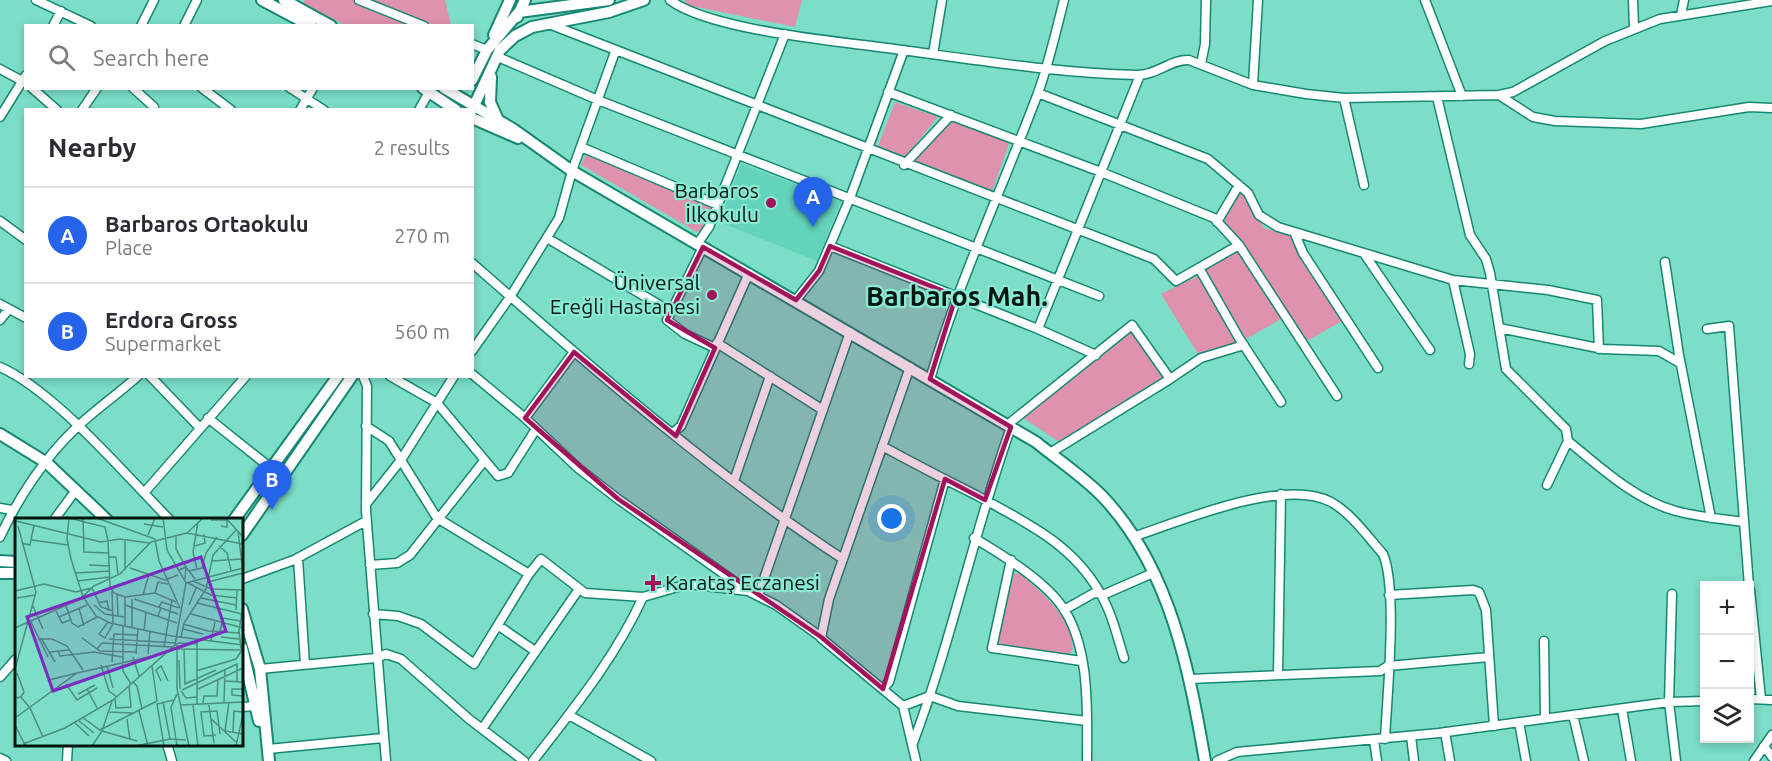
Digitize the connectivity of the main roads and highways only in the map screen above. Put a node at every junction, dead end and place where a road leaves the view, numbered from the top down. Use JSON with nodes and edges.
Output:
{"nodes":[{"id":1,"x":262,"y":0,"type":"edge"},
{"id":2,"x":284,"y":0,"type":"edge"},
{"id":3,"x":510,"y":0,"type":"edge"},
{"id":4,"x":525,"y":0,"type":"edge"},
{"id":5,"x":552,"y":0,"type":"edge"},
{"id":6,"x":609,"y":0,"type":"edge"},
{"id":7,"x":644,"y":0,"type":"edge"},
{"id":8,"x":299,"y":4,"type":"edge"},
{"id":9,"x":567,"y":8,"type":"junction"},
{"id":10,"x":519,"y":12,"type":"junction"},
{"id":11,"x":307,"y":24,"type":"edge"},
{"id":12,"x":328,"y":24,"type":"edge"},
{"id":13,"x":487,"y":50,"type":"junction"},
{"id":14,"x":499,"y":53,"type":"junction"},
{"id":15,"x":492,"y":69,"type":"junction"},
{"id":16,"x":476,"y":70,"type":"edge"},
{"id":17,"x":426,"y":90,"type":"edge"},
{"id":18,"x":468,"y":90,"type":"edge"},
{"id":19,"x":442,"y":94,"type":"edge"},
{"id":20,"x":460,"y":106,"type":"edge"},
{"id":21,"x":474,"y":109,"type":"edge"},
{"id":22,"x":474,"y":112,"type":"edge"},
{"id":23,"x":494,"y":123,"type":"junction"},
{"id":24,"x":474,"y":128,"type":"edge"},
{"id":25,"x":337,"y":378,"type":"edge"},
{"id":26,"x":351,"y":378,"type":"edge"},
{"id":27,"x":0,"y":434,"type":"edge"},
{"id":28,"x":105,"y":518,"type":"edge"},
{"id":29,"x":235,"y":518,"type":"edge"},
{"id":30,"x":243,"y":534,"type":"edge"},
{"id":31,"x":0,"y":561,"type":"edge"},
{"id":32,"x":15,"y":562,"type":"edge"},
{"id":33,"x":243,"y":612,"type":"edge"},
{"id":34,"x":243,"y":652,"type":"edge"},
{"id":35,"x":263,"y":761,"type":"edge"},
{"id":36,"x":269,"y":761,"type":"edge"},
{"id":37,"x":1205,"y":761,"type":"edge"}],
"edges":[{"from":1,"to":11,"type":"main road"},
{"from":2,"to":8,"type":"main road"},
{"from":3,"to":13,"type":"main road"},
{"from":4,"to":10,"type":"main road"},
{"from":5,"to":9,"type":"main road"},
{"from":6,"to":9,"type":"main road"},
{"from":7,"to":14,"type":"main road"},
{"from":8,"to":12,"type":"main road"},
{"from":9,"to":10,"type":"main road"},
{"from":10,"to":13,"type":"main road"},
{"from":10,"to":14,"type":"main road"},
{"from":13,"to":16,"type":"main road"},
{"from":14,"to":15,"type":"main road"},
{"from":15,"to":21,"type":"main road"},
{"from":15,"to":23,"type":"main road"},
{"from":17,"to":19,"type":"main road"},
{"from":18,"to":20,"type":"main road"},
{"from":19,"to":20,"type":"main road"},
{"from":22,"to":23,"type":"main road"},
{"from":23,"to":24,"type":"main road"},
{"from":23,"to":37,"type":"main road"},
{"from":25,"to":29,"type":"main road"},
{"from":26,"to":30,"type":"main road"},
{"from":27,"to":28,"type":"main road"},
{"from":31,"to":32,"type":"main road"},
{"from":33,"to":36,"type":"main road"},
{"from":34,"to":35,"type":"main road"}]}
